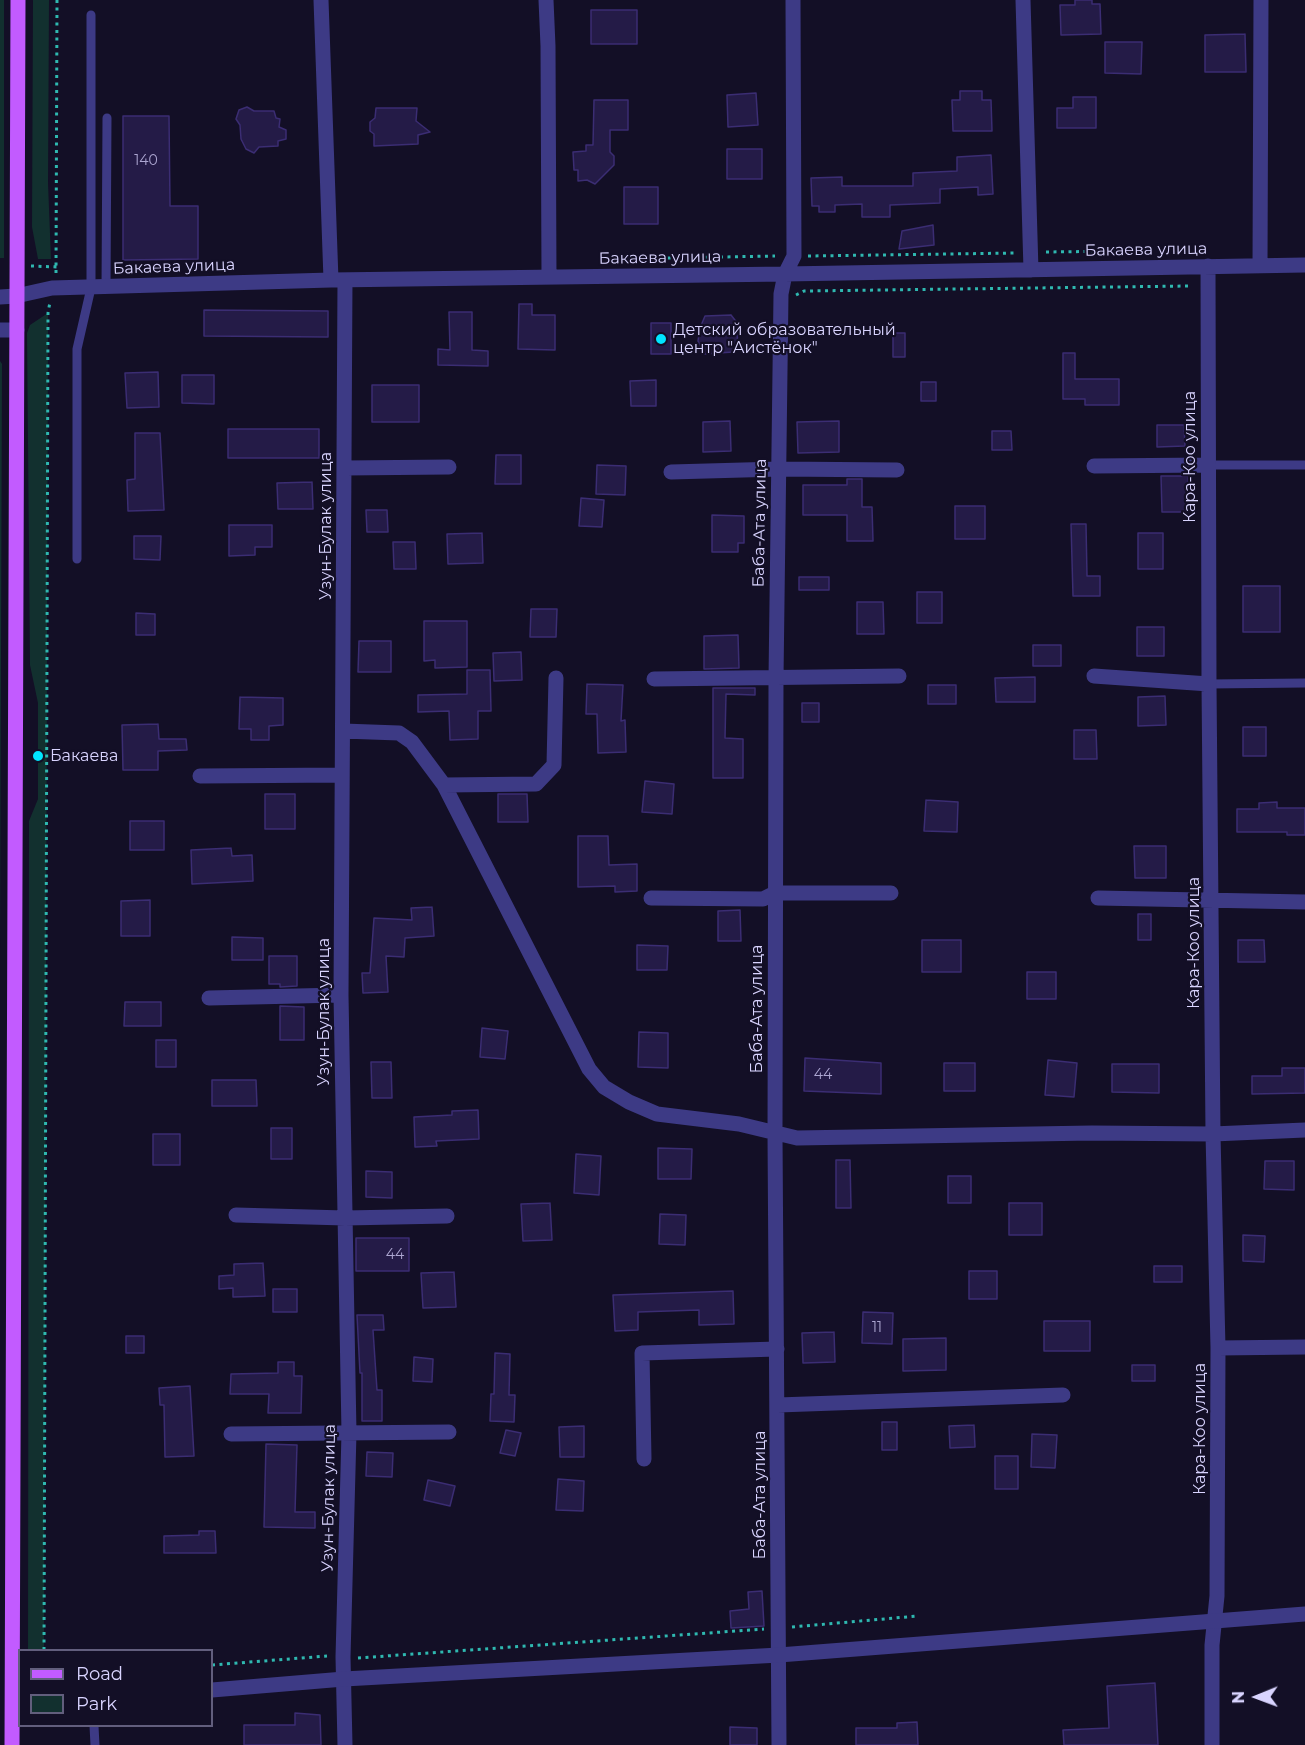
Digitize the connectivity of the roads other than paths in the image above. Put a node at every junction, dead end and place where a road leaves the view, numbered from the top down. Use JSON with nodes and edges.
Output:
{"nodes":[{"id":1,"x":18,"y":0,"type":"edge"},
{"id":2,"x":321,"y":0,"type":"edge"},
{"id":3,"x":546,"y":0,"type":"edge"},
{"id":4,"x":793,"y":0,"type":"edge"},
{"id":5,"x":1023,"y":0,"type":"edge"},
{"id":6,"x":1261,"y":0,"type":"edge"},
{"id":7,"x":90,"y":15,"type":"dead end"},
{"id":8,"x":107,"y":118,"type":"dead end"},
{"id":9,"x":1305,"y":265,"type":"edge"},
{"id":10,"x":1208,"y":266,"type":"junction"},
{"id":11,"x":1260,"y":266,"type":"junction"},
{"id":12,"x":1031,"y":270,"type":"junction"},
{"id":13,"x":785,"y":274,"type":"junction"},
{"id":14,"x":549,"y":277,"type":"junction"},
{"id":15,"x":338,"y":280,"type":"junction"},
{"id":16,"x":98,"y":287,"type":"junction"},
{"id":17,"x":16,"y":296,"type":"junction"},
{"id":18,"x":0,"y":297,"type":"edge"},
{"id":19,"x":0,"y":330,"type":"edge"},
{"id":20,"x":16,"y":330,"type":"junction"},
{"id":21,"x":1207,"y":465,"type":"junction"},
{"id":22,"x":1305,"y":465,"type":"edge"},
{"id":23,"x":1094,"y":466,"type":"dead end"},
{"id":24,"x":449,"y":467,"type":"dead end"},
{"id":25,"x":345,"y":468,"type":"junction"},
{"id":26,"x":779,"y":470,"type":"junction"},
{"id":27,"x":897,"y":470,"type":"dead end"},
{"id":28,"x":671,"y":472,"type":"dead end"},
{"id":29,"x":77,"y":559,"type":"dead end"},
{"id":30,"x":898,"y":676,"type":"dead end"},
{"id":31,"x":1094,"y":676,"type":"dead end"},
{"id":32,"x":556,"y":678,"type":"dead end"},
{"id":33,"x":776,"y":678,"type":"junction"},
{"id":34,"x":654,"y":679,"type":"dead end"},
{"id":35,"x":1305,"y":683,"type":"edge"},
{"id":36,"x":1209,"y":684,"type":"junction"},
{"id":37,"x":343,"y":731,"type":"junction"},
{"id":38,"x":342,"y":775,"type":"junction"},
{"id":39,"x":200,"y":776,"type":"dead end"},
{"id":40,"x":444,"y":785,"type":"junction"},
{"id":41,"x":775,"y":892,"type":"junction"},
{"id":42,"x":891,"y":893,"type":"dead end"},
{"id":43,"x":651,"y":898,"type":"dead end"},
{"id":44,"x":1098,"y":898,"type":"dead end"},
{"id":45,"x":1212,"y":902,"type":"junction"},
{"id":46,"x":1305,"y":902,"type":"edge"},
{"id":47,"x":341,"y":995,"type":"junction"},
{"id":48,"x":208,"y":998,"type":"dead end"},
{"id":49,"x":1305,"y":1130,"type":"edge"},
{"id":50,"x":775,"y":1134,"type":"junction"},
{"id":51,"x":1213,"y":1134,"type":"junction"},
{"id":52,"x":236,"y":1215,"type":"dead end"},
{"id":53,"x":447,"y":1216,"type":"dead end"},
{"id":54,"x":345,"y":1218,"type":"junction"},
{"id":55,"x":1305,"y":1347,"type":"edge"},
{"id":56,"x":1218,"y":1348,"type":"junction"},
{"id":57,"x":777,"y":1349,"type":"junction"},
{"id":58,"x":1063,"y":1395,"type":"dead end"},
{"id":59,"x":778,"y":1405,"type":"junction"},
{"id":60,"x":449,"y":1432,"type":"dead end"},
{"id":61,"x":349,"y":1433,"type":"junction"},
{"id":62,"x":231,"y":1434,"type":"dead end"},
{"id":63,"x":644,"y":1459,"type":"dead end"},
{"id":64,"x":1305,"y":1614,"type":"edge"},
{"id":65,"x":1215,"y":1620,"type":"junction"},
{"id":66,"x":779,"y":1654,"type":"junction"},
{"id":67,"x":344,"y":1679,"type":"junction"},
{"id":68,"x":213,"y":1690,"type":"edge"},
{"id":69,"x":11,"y":1711,"type":"edge"},
{"id":70,"x":94,"y":1727,"type":"edge"},
{"id":71,"x":12,"y":1745,"type":"edge"},
{"id":72,"x":94,"y":1745,"type":"edge"},
{"id":73,"x":345,"y":1745,"type":"edge"},
{"id":74,"x":779,"y":1745,"type":"edge"},
{"id":75,"x":1212,"y":1745,"type":"edge"}],
"edges":[{"from":1,"to":17,"type":"main road"},
{"from":2,"to":15,"type":"street","name":"Узун-Булак улица"},
{"from":3,"to":14,"type":"street"},
{"from":4,"to":13,"type":"street","name":"Баба-Ата улица"},
{"from":5,"to":12,"type":"street"},
{"from":6,"to":11,"type":"street"},
{"from":7,"to":16,"type":"lane"},
{"from":8,"to":16,"type":"lane"},
{"from":9,"to":11,"type":"street","name":"Бакаева улица"},
{"from":10,"to":11,"type":"street","name":"Бакаева улица"},
{"from":10,"to":12,"type":"street","name":"Бакаева улица"},
{"from":10,"to":21,"type":"street","name":"Кара-Коо улица"},
{"from":12,"to":13,"type":"street","name":"Бакаева улица"},
{"from":13,"to":14,"type":"street","name":"Бакаева улица"},
{"from":13,"to":26,"type":"street","name":"Баба-Ата улица"},
{"from":14,"to":15,"type":"street","name":"Бакаева улица"},
{"from":15,"to":16,"type":"street","name":"Бакаева улица"},
{"from":15,"to":25,"type":"street","name":"Узун-Булак улица"},
{"from":16,"to":17,"type":"street","name":"Бакаева улица"},
{"from":16,"to":29,"type":"lane"},
{"from":17,"to":18,"type":"street","name":"Бакаева улица"},
{"from":17,"to":20,"type":"main road"},
{"from":19,"to":20,"type":"street"},
{"from":20,"to":69,"type":"main road"},
{"from":21,"to":22,"type":"lane"},
{"from":21,"to":23,"type":"street"},
{"from":21,"to":36,"type":"street","name":"Кара-Коо улица"},
{"from":24,"to":25,"type":"street"},
{"from":25,"to":37,"type":"street","name":"Узун-Булак улица"},
{"from":26,"to":27,"type":"street"},
{"from":26,"to":28,"type":"street"},
{"from":26,"to":33,"type":"street","name":"Баба-Ата улица"},
{"from":30,"to":33,"type":"street"},
{"from":31,"to":36,"type":"street"},
{"from":32,"to":40,"type":"street"},
{"from":33,"to":34,"type":"street"},
{"from":33,"to":41,"type":"street","name":"Баба-Ата улица"},
{"from":35,"to":36,"type":"lane"},
{"from":36,"to":45,"type":"street","name":"Кара-Коо улица"},
{"from":37,"to":38,"type":"street","name":"Узун-Булак улица"},
{"from":37,"to":40,"type":"street"},
{"from":38,"to":39,"type":"street"},
{"from":38,"to":47,"type":"street","name":"Узун-Булак улица"},
{"from":40,"to":50,"type":"street"},
{"from":41,"to":42,"type":"street"},
{"from":41,"to":43,"type":"street"},
{"from":41,"to":50,"type":"street","name":"Баба-Ата улица"},
{"from":44,"to":45,"type":"street"},
{"from":45,"to":46,"type":"street"},
{"from":45,"to":51,"type":"street","name":"Кара-Коо улица"},
{"from":47,"to":48,"type":"street"},
{"from":47,"to":54,"type":"street","name":"Узун-Булак улица"},
{"from":49,"to":51,"type":"street"},
{"from":50,"to":51,"type":"street"},
{"from":50,"to":57,"type":"street","name":"Баба-Ата улица"},
{"from":51,"to":56,"type":"street","name":"Кара-Коо улица"},
{"from":52,"to":54,"type":"street"},
{"from":53,"to":54,"type":"street"},
{"from":54,"to":61,"type":"street","name":"Узун-Булак улица"},
{"from":55,"to":56,"type":"street"},
{"from":56,"to":65,"type":"street","name":"Кара-Коо улица"},
{"from":57,"to":59,"type":"street","name":"Баба-Ата улица"},
{"from":57,"to":63,"type":"street"},
{"from":58,"to":59,"type":"street"},
{"from":59,"to":66,"type":"street","name":"Баба-Ата улица"},
{"from":60,"to":61,"type":"street"},
{"from":61,"to":62,"type":"street"},
{"from":61,"to":67,"type":"street","name":"Узун-Булак улица"},
{"from":64,"to":65,"type":"street"},
{"from":65,"to":66,"type":"street"},
{"from":65,"to":75,"type":"street","name":"Кара-Коо улица"},
{"from":66,"to":67,"type":"street"},
{"from":66,"to":74,"type":"street","name":"Баба-Ата улица"},
{"from":67,"to":68,"type":"street"},
{"from":67,"to":73,"type":"street","name":"Узун-Булак улица"},
{"from":69,"to":71,"type":"main road"},
{"from":70,"to":72,"type":"lane"}]}
